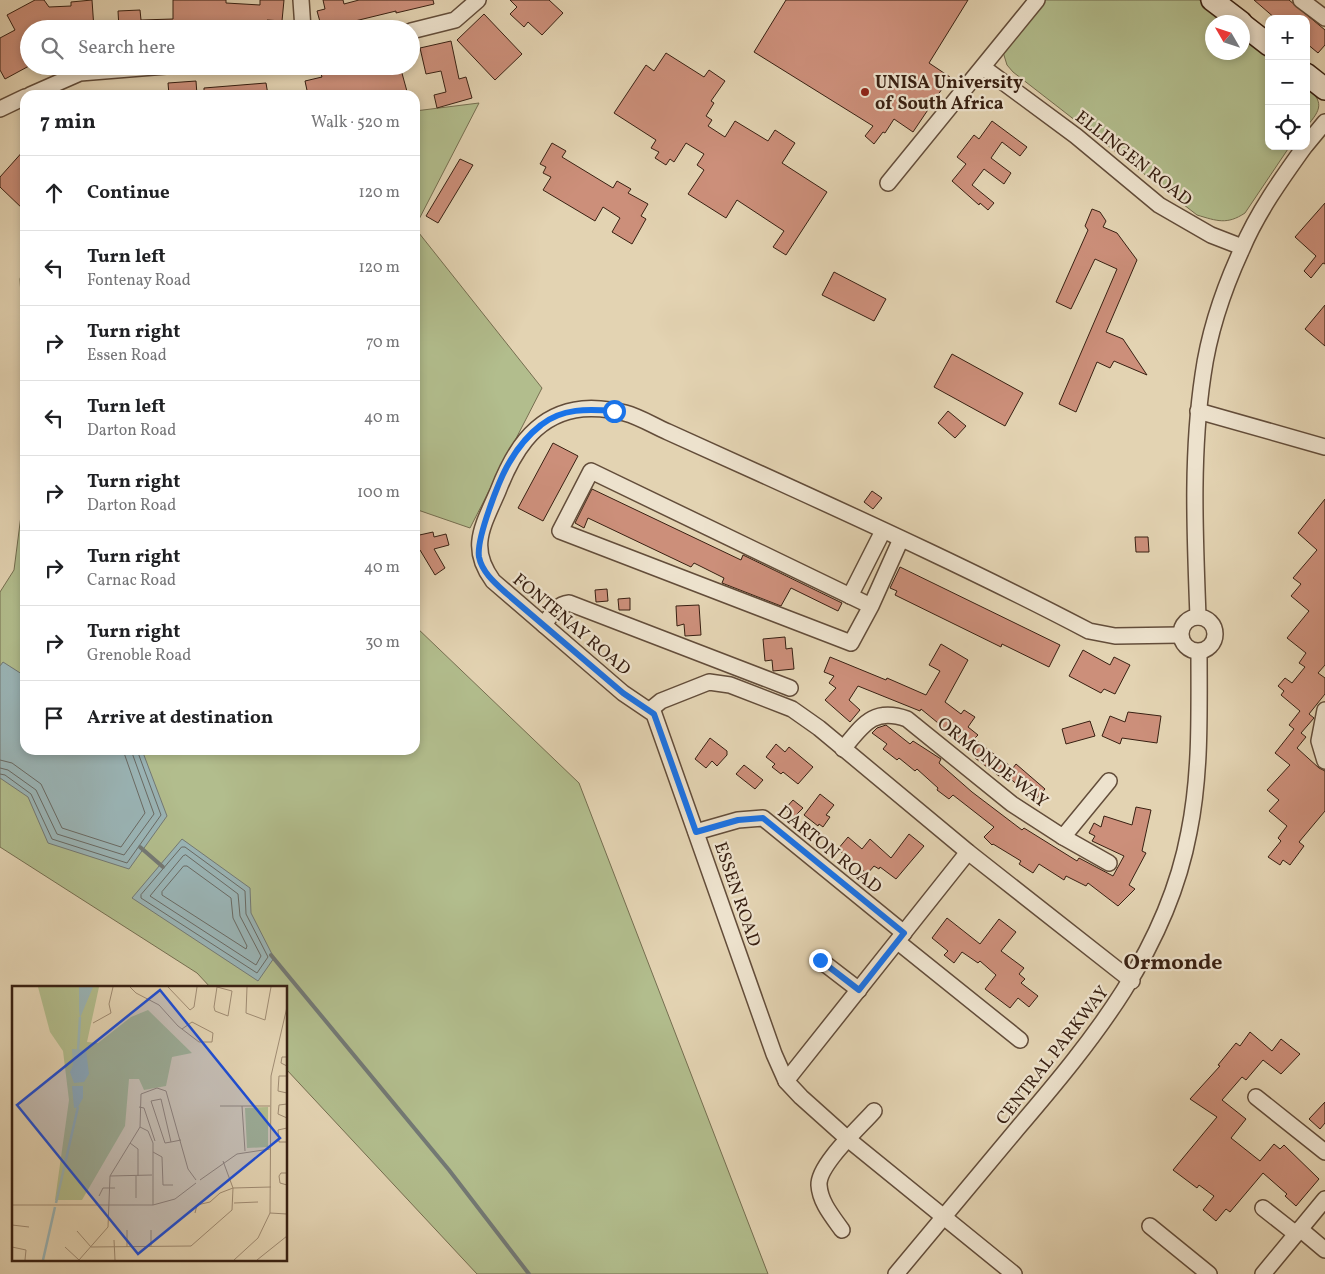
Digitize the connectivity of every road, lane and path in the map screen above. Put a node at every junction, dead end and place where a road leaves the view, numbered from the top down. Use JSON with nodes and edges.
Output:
{"nodes":[{"id":1,"x":301,"y":0,"type":"edge"},
{"id":2,"x":478,"y":0,"type":"edge"},
{"id":3,"x":1037,"y":0,"type":"edge"},
{"id":4,"x":1212,"y":0,"type":"edge"},
{"id":5,"x":1301,"y":0,"type":"edge"},
{"id":6,"x":1232,"y":15,"type":"edge"},
{"id":7,"x":1325,"y":18,"type":"edge"},
{"id":8,"x":302,"y":20,"type":"edge"},
{"id":9,"x":420,"y":29,"type":"edge"},
{"id":10,"x":1250,"y":29,"type":"edge"},
{"id":11,"x":1265,"y":41,"type":"edge"},
{"id":12,"x":984,"y":68,"type":"junction"},
{"id":13,"x":75,"y":75,"type":"edge"},
{"id":14,"x":1310,"y":77,"type":"edge"},
{"id":15,"x":1325,"y":89,"type":"edge"},
{"id":16,"x":41,"y":90,"type":"edge"},
{"id":17,"x":20,"y":99,"type":"edge"},
{"id":18,"x":0,"y":109,"type":"edge"},
{"id":19,"x":1325,"y":122,"type":"edge"},
{"id":20,"x":1325,"y":137,"type":"edge"},
{"id":21,"x":1310,"y":141,"type":"edge"},
{"id":22,"x":1310,"y":144,"type":"edge"},
{"id":23,"x":1303,"y":150,"type":"edge"},
{"id":24,"x":888,"y":183,"type":"dead end"},
{"id":25,"x":1242,"y":248,"type":"junction"},
{"id":26,"x":1198,"y":411,"type":"junction"},
{"id":27,"x":1325,"y":447,"type":"edge"},
{"id":28,"x":883,"y":531,"type":"junction"},
{"id":29,"x":901,"y":539,"type":"junction"},
{"id":30,"x":850,"y":596,"type":"junction"},
{"id":31,"x":871,"y":606,"type":"junction"},
{"id":32,"x":1198,"y":617,"type":"junction"},
{"id":33,"x":544,"y":625,"type":"junction"},
{"id":34,"x":1180,"y":635,"type":"junction"},
{"id":35,"x":1199,"y":652,"type":"junction"},
{"id":36,"x":790,"y":688,"type":"dead end"},
{"id":37,"x":650,"y":710,"type":"junction"},
{"id":38,"x":1325,"y":710,"type":"edge"},
{"id":39,"x":843,"y":749,"type":"junction"},
{"id":40,"x":1325,"y":761,"type":"edge"},
{"id":41,"x":1109,"y":781,"type":"dead end"},
{"id":42,"x":696,"y":832,"type":"junction"},
{"id":43,"x":1063,"y":837,"type":"junction"},
{"id":44,"x":968,"y":852,"type":"junction"},
{"id":45,"x":1109,"y":863,"type":"dead end"},
{"id":46,"x":901,"y":937,"type":"junction"},
{"id":47,"x":820,"y":960,"type":"dead end"},
{"id":48,"x":1132,"y":981,"type":"junction"},
{"id":49,"x":859,"y":990,"type":"junction"},
{"id":50,"x":1020,"y":1040,"type":"dead end"},
{"id":51,"x":786,"y":1081,"type":"junction"},
{"id":52,"x":1256,"y":1096,"type":"dead end"},
{"id":53,"x":874,"y":1111,"type":"dead end"},
{"id":54,"x":849,"y":1140,"type":"junction"},
{"id":55,"x":1325,"y":1152,"type":"edge"},
{"id":56,"x":1325,"y":1199,"type":"edge"},
{"id":57,"x":1263,"y":1208,"type":"dead end"},
{"id":58,"x":943,"y":1218,"type":"junction"},
{"id":59,"x":1150,"y":1226,"type":"dead end"},
{"id":60,"x":842,"y":1230,"type":"dead end"},
{"id":61,"x":1298,"y":1232,"type":"junction"},
{"id":62,"x":1325,"y":1250,"type":"edge"},
{"id":63,"x":896,"y":1274,"type":"edge"},
{"id":64,"x":1014,"y":1274,"type":"edge"},
{"id":65,"x":1209,"y":1274,"type":"edge"},
{"id":66,"x":1263,"y":1274,"type":"edge"}],
"edges":[{"from":1,"to":8,"type":"street"},
{"from":2,"to":9,"type":"street"},
{"from":3,"to":12,"type":"street"},
{"from":4,"to":6,"type":"street"},
{"from":5,"to":7,"type":"street"},
{"from":10,"to":11,"type":"street"},
{"from":12,"to":24,"type":"street"},
{"from":12,"to":25,"type":"street","name":"ELLINGEN ROAD"},
{"from":13,"to":16,"type":"street"},
{"from":14,"to":15,"type":"street"},
{"from":17,"to":18,"type":"street"},
{"from":19,"to":21,"type":"street"},
{"from":20,"to":22,"type":"street"},
{"from":23,"to":25,"type":"street"},
{"from":25,"to":26,"type":"street"},
{"from":26,"to":27,"type":"street"},
{"from":26,"to":32,"type":"street"},
{"from":28,"to":29,"type":"street"},
{"from":28,"to":30,"type":"street"},
{"from":28,"to":33,"type":"street","name":"FONTENAY ROAD"},
{"from":29,"to":31,"type":"street"},
{"from":29,"to":34,"type":"street"},
{"from":30,"to":31,"type":"street"},
{"from":30,"to":31,"type":"street"},
{"from":32,"to":34,"type":"street"},
{"from":32,"to":35,"type":"street"},
{"from":33,"to":36,"type":"street"},
{"from":33,"to":37,"type":"street","name":"FONTENAY ROAD"},
{"from":34,"to":35,"type":"street"},
{"from":35,"to":48,"type":"street","name":"CENTRAL PARKWAY"},
{"from":37,"to":39,"type":"street"},
{"from":37,"to":42,"type":"street","name":"ESSEN ROAD"},
{"from":38,"to":40,"type":"street"},
{"from":39,"to":43,"type":"street","name":"ORMONDE WAY"},
{"from":39,"to":44,"type":"street"},
{"from":41,"to":43,"type":"street"},
{"from":42,"to":46,"type":"street","name":"DARTON ROAD"},
{"from":42,"to":51,"type":"street","name":"ESSEN ROAD"},
{"from":43,"to":45,"type":"street","name":"ORMONDE WAY"},
{"from":44,"to":46,"type":"street"},
{"from":44,"to":48,"type":"street"},
{"from":46,"to":49,"type":"street"},
{"from":46,"to":50,"type":"street"},
{"from":47,"to":49,"type":"street"},
{"from":48,"to":58,"type":"street","name":"CENTRAL PARKWAY"},
{"from":49,"to":51,"type":"street"},
{"from":51,"to":54,"type":"street","name":"ESSEN ROAD"},
{"from":52,"to":55,"type":"street"},
{"from":53,"to":54,"type":"street"},
{"from":54,"to":58,"type":"street","name":"ESSEN ROAD"},
{"from":54,"to":60,"type":"street"},
{"from":56,"to":61,"type":"street"},
{"from":57,"to":61,"type":"street"},
{"from":58,"to":63,"type":"street","name":"CENTRAL PARKWAY"},
{"from":58,"to":64,"type":"street","name":"ESSEN ROAD"},
{"from":59,"to":65,"type":"street"},
{"from":61,"to":62,"type":"street"},
{"from":61,"to":66,"type":"street"}]}
